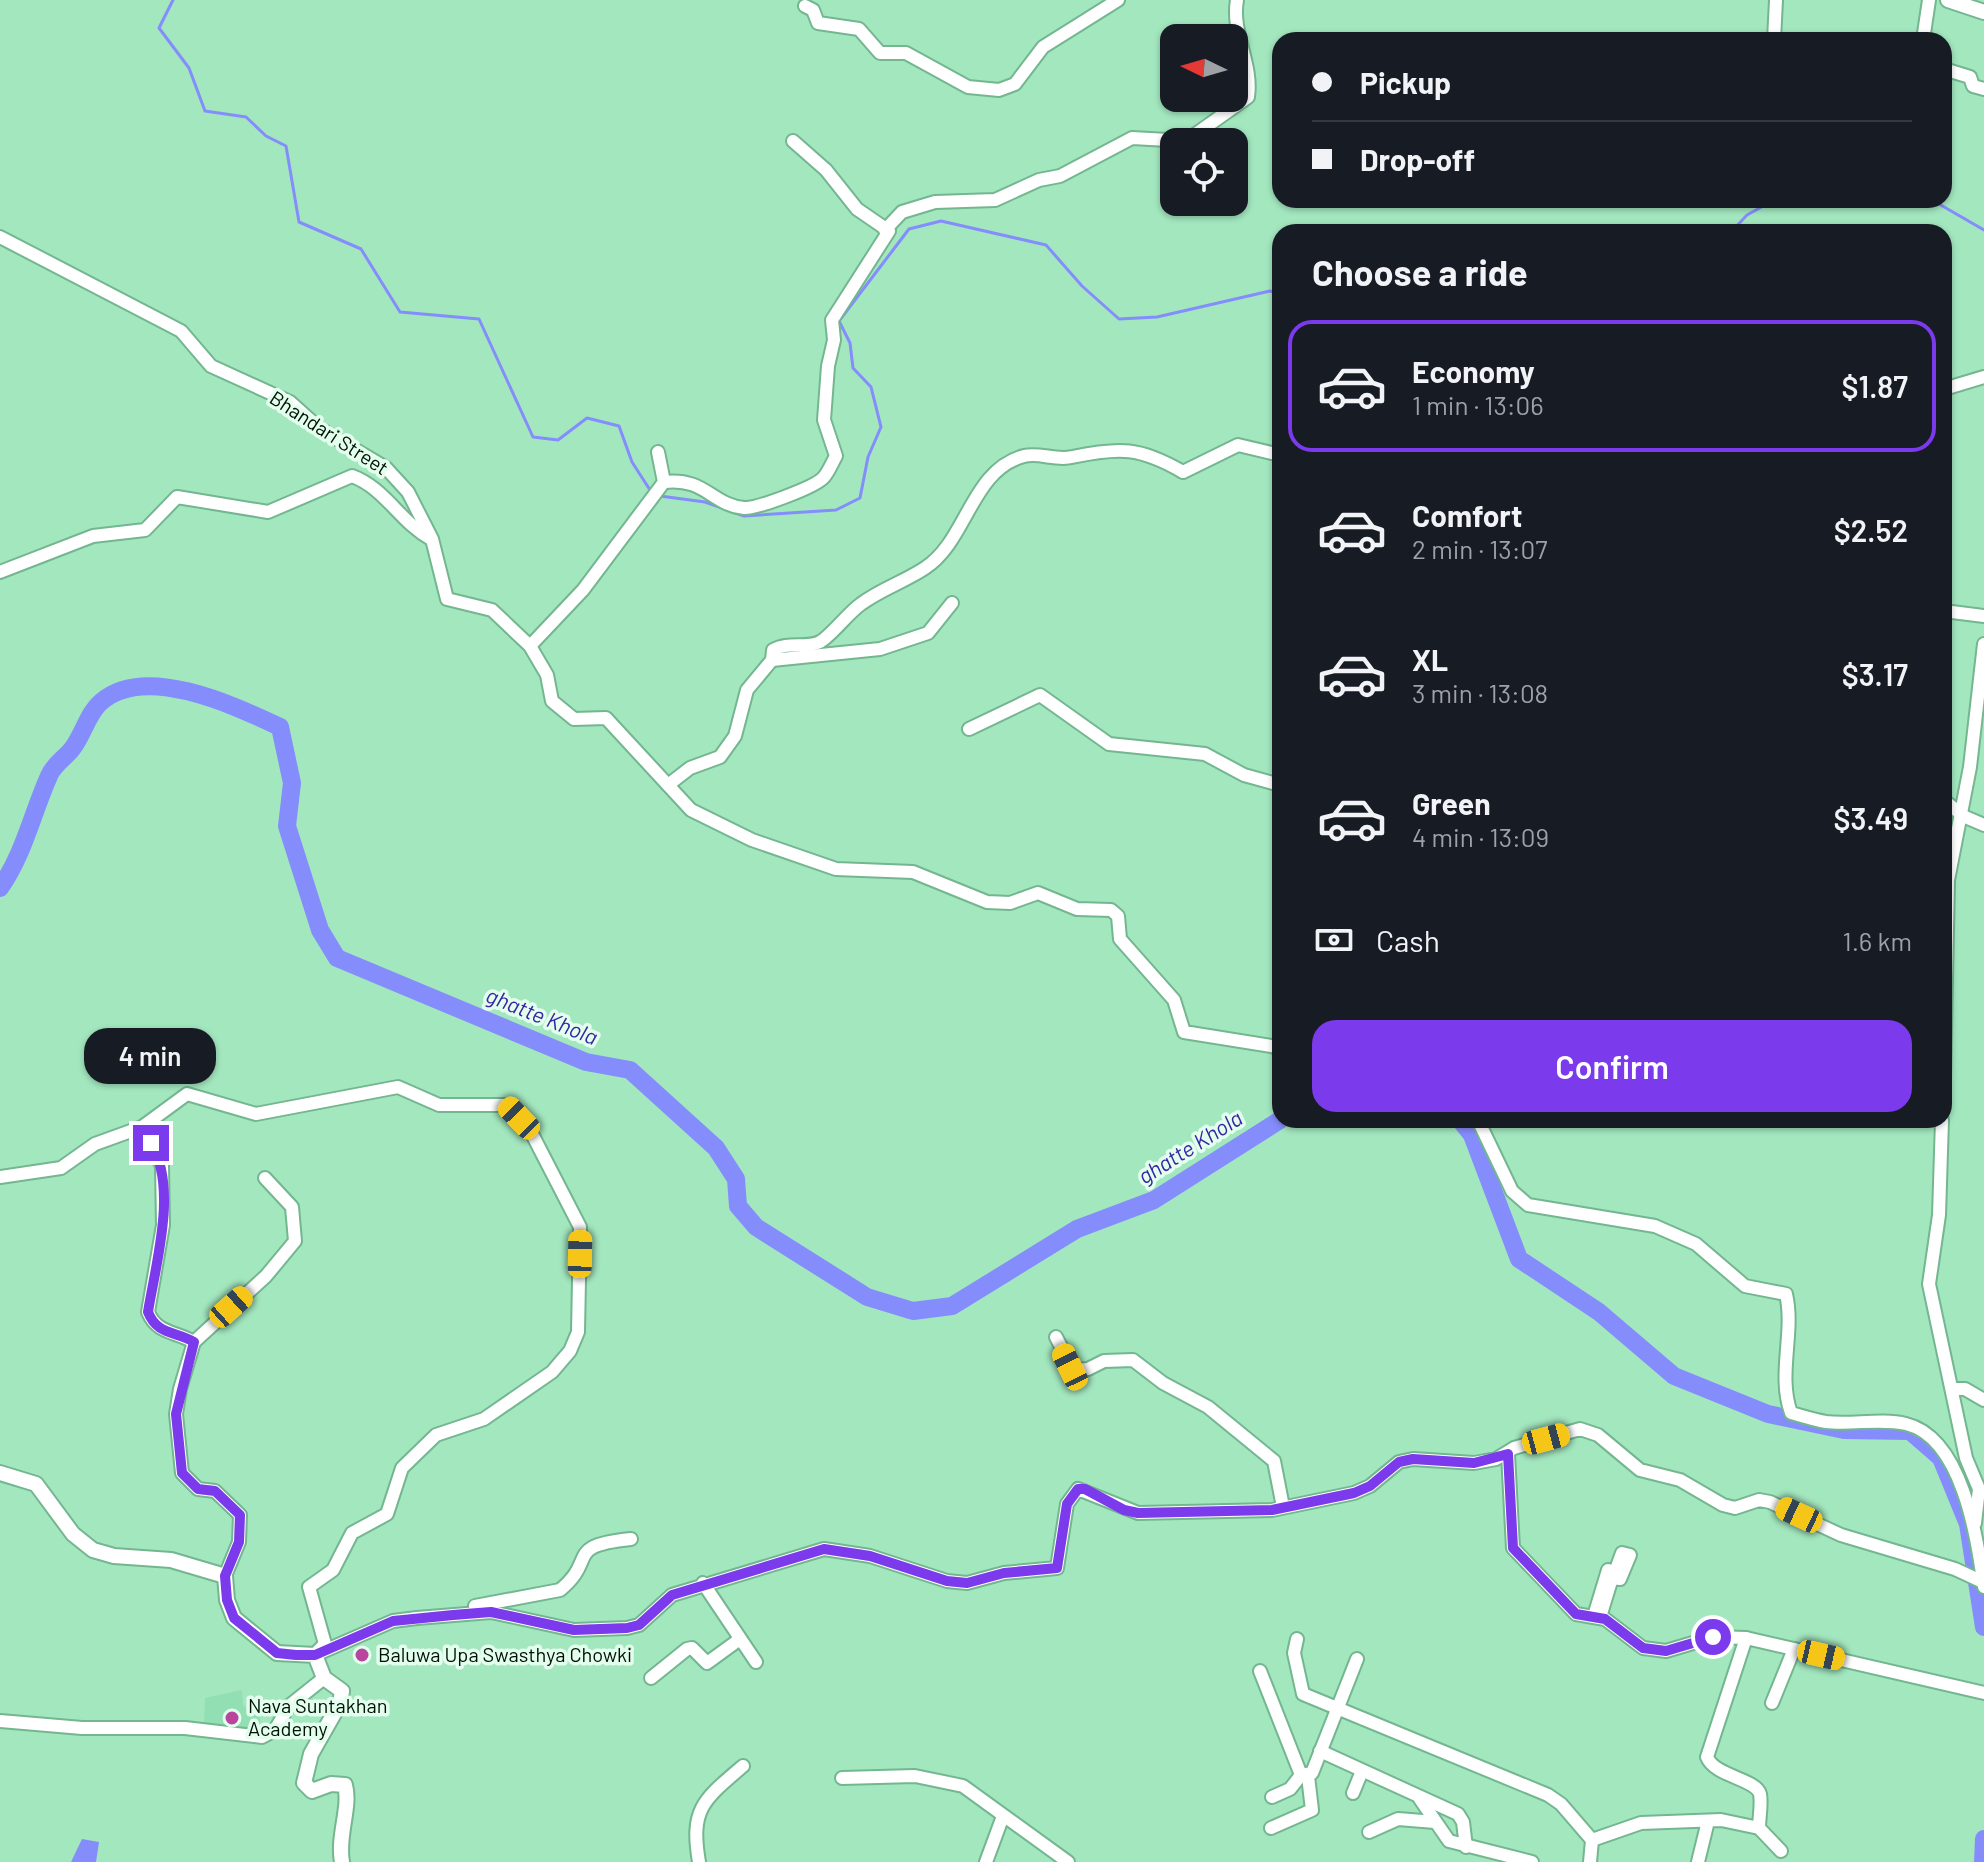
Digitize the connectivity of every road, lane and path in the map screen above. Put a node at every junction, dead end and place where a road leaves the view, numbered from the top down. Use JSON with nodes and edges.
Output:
{"nodes":[{"id":1,"x":1118,"y":0,"type":"edge"},
{"id":2,"x":1237,"y":0,"type":"edge"},
{"id":3,"x":1776,"y":0,"type":"edge"},
{"id":4,"x":1929,"y":0,"type":"edge"},
{"id":5,"x":1948,"y":0,"type":"edge"},
{"id":6,"x":805,"y":6,"type":"dead end"},
{"id":7,"x":1984,"y":12,"type":"edge"},
{"id":8,"x":1774,"y":32,"type":"edge"},
{"id":9,"x":1924,"y":32,"type":"edge"},
{"id":10,"x":1952,"y":71,"type":"edge"},
{"id":11,"x":1984,"y":89,"type":"edge"},
{"id":12,"x":793,"y":141,"type":"dead end"},
{"id":13,"x":885,"y":230,"type":"junction"},
{"id":14,"x":0,"y":237,"type":"edge"},
{"id":15,"x":1984,"y":377,"type":"edge"},
{"id":16,"x":1952,"y":387,"type":"edge"},
{"id":17,"x":658,"y":452,"type":"dead end"},
{"id":18,"x":1272,"y":453,"type":"edge"},
{"id":19,"x":664,"y":482,"type":"junction"},
{"id":20,"x":432,"y":539,"type":"junction"},
{"id":21,"x":0,"y":572,"type":"edge"},
{"id":22,"x":952,"y":603,"type":"dead end"},
{"id":23,"x":1952,"y":612,"type":"edge"},
{"id":24,"x":1984,"y":616,"type":"edge"},
{"id":25,"x":1984,"y":644,"type":"edge"},
{"id":26,"x":530,"y":646,"type":"junction"},
{"id":27,"x":772,"y":660,"type":"junction"},
{"id":28,"x":969,"y":729,"type":"dead end"},
{"id":29,"x":1272,"y":783,"type":"edge"},
{"id":30,"x":668,"y":785,"type":"junction"},
{"id":31,"x":1952,"y":807,"type":"edge"},
{"id":32,"x":1963,"y":816,"type":"junction"},
{"id":33,"x":1984,"y":825,"type":"edge"},
{"id":34,"x":1952,"y":863,"type":"edge"},
{"id":35,"x":1272,"y":1046,"type":"edge"},
{"id":36,"x":142,"y":1127,"type":"junction"},
{"id":37,"x":1482,"y":1128,"type":"edge"},
{"id":38,"x":1942,"y":1128,"type":"edge"},
{"id":39,"x":0,"y":1177,"type":"edge"},
{"id":40,"x":265,"y":1178,"type":"dead end"},
{"id":41,"x":1056,"y":1337,"type":"dead end"},
{"id":42,"x":194,"y":1342,"type":"junction"},
{"id":43,"x":1952,"y":1389,"type":"junction"},
{"id":44,"x":1984,"y":1400,"type":"edge"},
{"id":45,"x":1508,"y":1454,"type":"junction"},
{"id":46,"x":0,"y":1473,"type":"edge"},
{"id":47,"x":1283,"y":1507,"type":"junction"},
{"id":48,"x":1975,"y":1523,"type":"junction"},
{"id":49,"x":631,"y":1539,"type":"dead end"},
{"id":50,"x":225,"y":1576,"type":"junction"},
{"id":51,"x":703,"y":1583,"type":"junction"},
{"id":52,"x":1984,"y":1585,"type":"edge"},
{"id":53,"x":1597,"y":1616,"type":"junction"},
{"id":54,"x":438,"y":1617,"type":"junction"},
{"id":55,"x":1746,"y":1638,"type":"junction"},
{"id":56,"x":740,"y":1639,"type":"junction"},
{"id":57,"x":1297,"y":1639,"type":"dead end"},
{"id":58,"x":1794,"y":1649,"type":"junction"},
{"id":59,"x":315,"y":1655,"type":"junction"},
{"id":60,"x":1357,"y":1659,"type":"dead end"},
{"id":61,"x":756,"y":1662,"type":"dead end"},
{"id":62,"x":1260,"y":1671,"type":"dead end"},
{"id":63,"x":324,"y":1678,"type":"junction"},
{"id":64,"x":651,"y":1678,"type":"dead end"},
{"id":65,"x":1984,"y":1693,"type":"edge"},
{"id":66,"x":1772,"y":1703,"type":"dead end"},
{"id":67,"x":1336,"y":1707,"type":"junction"},
{"id":68,"x":0,"y":1721,"type":"edge"},
{"id":69,"x":1320,"y":1751,"type":"junction"},
{"id":70,"x":743,"y":1766,"type":"dead end"},
{"id":71,"x":1362,"y":1771,"type":"junction"},
{"id":72,"x":1304,"y":1776,"type":"junction"},
{"id":73,"x":842,"y":1778,"type":"dead end"},
{"id":74,"x":1353,"y":1793,"type":"dead end"},
{"id":75,"x":1272,"y":1797,"type":"dead end"},
{"id":76,"x":1420,"y":1799,"type":"junction"},
{"id":77,"x":1003,"y":1816,"type":"junction"},
{"id":78,"x":1708,"y":1821,"type":"junction"},
{"id":79,"x":1435,"y":1822,"type":"junction"},
{"id":80,"x":1271,"y":1828,"type":"dead end"},
{"id":81,"x":1759,"y":1828,"type":"junction"},
{"id":82,"x":1369,"y":1832,"type":"dead end"},
{"id":83,"x":1592,"y":1840,"type":"junction"},
{"id":84,"x":1466,"y":1847,"type":"junction"},
{"id":85,"x":1781,"y":1851,"type":"dead end"},
{"id":86,"x":342,"y":1862,"type":"edge"},
{"id":87,"x":699,"y":1862,"type":"edge"},
{"id":88,"x":986,"y":1862,"type":"edge"},
{"id":89,"x":1068,"y":1862,"type":"edge"},
{"id":90,"x":1532,"y":1862,"type":"edge"},
{"id":91,"x":1590,"y":1862,"type":"edge"},
{"id":92,"x":1698,"y":1862,"type":"edge"}],
"edges":[{"from":1,"to":6,"type":"street"},
{"from":2,"to":13,"type":"street"},
{"from":3,"to":8,"type":"street"},
{"from":4,"to":9,"type":"street"},
{"from":5,"to":7,"type":"street"},
{"from":10,"to":11,"type":"street"},
{"from":12,"to":13,"type":"street"},
{"from":13,"to":19,"type":"street"},
{"from":14,"to":20,"type":"street","name":"Bhandari Street"},
{"from":15,"to":16,"type":"street"},
{"from":17,"to":19,"type":"street"},
{"from":18,"to":27,"type":"street"},
{"from":19,"to":26,"type":"street"},
{"from":20,"to":21,"type":"street"},
{"from":20,"to":26,"type":"street","name":"Bhandari Street"},
{"from":22,"to":27,"type":"street"},
{"from":23,"to":24,"type":"street"},
{"from":25,"to":32,"type":"street"},
{"from":26,"to":30,"type":"street","name":"Bhandari Street"},
{"from":27,"to":30,"type":"street"},
{"from":28,"to":29,"type":"street"},
{"from":30,"to":35,"type":"street","name":"Bhandari Street"},
{"from":31,"to":32,"type":"street"},
{"from":32,"to":33,"type":"street"},
{"from":32,"to":34,"type":"street"},
{"from":36,"to":39,"type":"street"},
{"from":36,"to":42,"type":"street"},
{"from":36,"to":59,"type":"street"},
{"from":37,"to":48,"type":"street"},
{"from":38,"to":43,"type":"street"},
{"from":40,"to":42,"type":"street"},
{"from":41,"to":47,"type":"street"},
{"from":42,"to":50,"type":"street"},
{"from":43,"to":44,"type":"street"},
{"from":43,"to":48,"type":"street"},
{"from":45,"to":47,"type":"street"},
{"from":45,"to":52,"type":"street"},
{"from":45,"to":53,"type":"street"},
{"from":46,"to":50,"type":"street"},
{"from":47,"to":51,"type":"street"},
{"from":48,"to":52,"type":"street"},
{"from":49,"to":54,"type":"street"},
{"from":50,"to":59,"type":"street"},
{"from":51,"to":54,"type":"street"},
{"from":51,"to":56,"type":"street"},
{"from":53,"to":53,"type":"street"},
{"from":53,"to":55,"type":"street"},
{"from":54,"to":59,"type":"street"},
{"from":55,"to":58,"type":"street"},
{"from":55,"to":81,"type":"street"},
{"from":56,"to":61,"type":"street"},
{"from":56,"to":64,"type":"street"},
{"from":57,"to":67,"type":"street"},
{"from":58,"to":65,"type":"street"},
{"from":58,"to":66,"type":"street"},
{"from":59,"to":63,"type":"street"},
{"from":60,"to":67,"type":"street"},
{"from":62,"to":72,"type":"street"},
{"from":63,"to":68,"type":"street"},
{"from":63,"to":86,"type":"street"},
{"from":67,"to":69,"type":"street"},
{"from":67,"to":83,"type":"street"},
{"from":69,"to":71,"type":"street"},
{"from":69,"to":72,"type":"street"},
{"from":70,"to":87,"type":"street"},
{"from":71,"to":74,"type":"street"},
{"from":71,"to":76,"type":"street"},
{"from":72,"to":75,"type":"street"},
{"from":72,"to":80,"type":"street"},
{"from":73,"to":77,"type":"street"},
{"from":76,"to":79,"type":"street"},
{"from":76,"to":84,"type":"street"},
{"from":77,"to":88,"type":"street"},
{"from":77,"to":89,"type":"street"},
{"from":78,"to":81,"type":"street"},
{"from":78,"to":83,"type":"street"},
{"from":78,"to":92,"type":"street"},
{"from":79,"to":82,"type":"street"},
{"from":79,"to":84,"type":"street"},
{"from":81,"to":85,"type":"street"},
{"from":83,"to":91,"type":"street"},
{"from":84,"to":90,"type":"street"}]}
